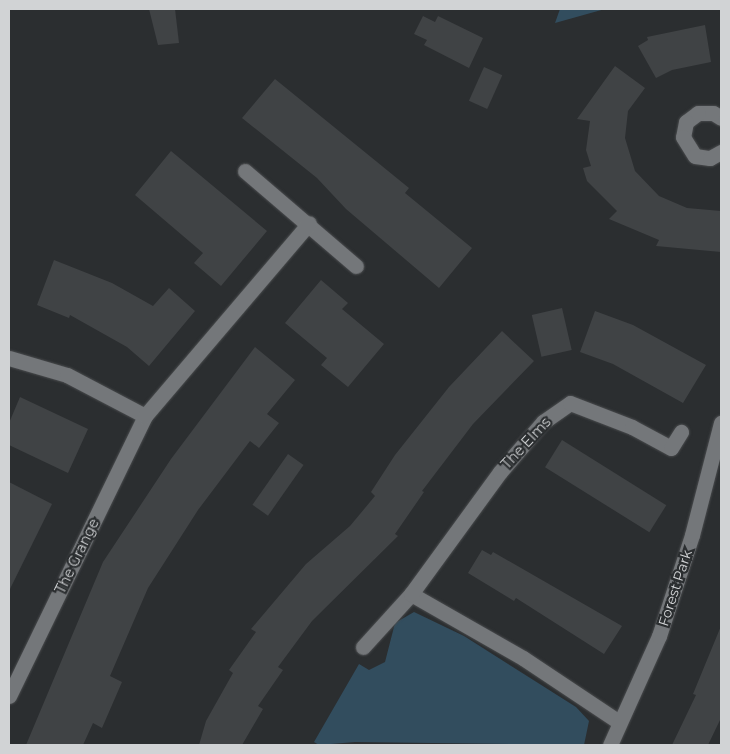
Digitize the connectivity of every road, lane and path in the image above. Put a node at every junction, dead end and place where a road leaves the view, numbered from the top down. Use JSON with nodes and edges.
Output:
{"nodes":[{"id":1,"x":721,"y":118,"type":"edge"},
{"id":2,"x":721,"y":152,"type":"edge"},
{"id":3,"x":245,"y":171,"type":"dead end"},
{"id":4,"x":308,"y":223,"type":"junction"},
{"id":5,"x":356,"y":266,"type":"dead end"},
{"id":6,"x":9,"y":358,"type":"edge"},
{"id":7,"x":145,"y":416,"type":"junction"},
{"id":8,"x":721,"y":423,"type":"edge"},
{"id":9,"x":681,"y":432,"type":"dead end"},
{"id":10,"x":717,"y":465,"type":"edge"},
{"id":11,"x":411,"y":594,"type":"junction"},
{"id":12,"x":363,"y":647,"type":"dead end"},
{"id":13,"x":9,"y":696,"type":"edge"},
{"id":14,"x":619,"y":722,"type":"junction"},
{"id":15,"x":610,"y":745,"type":"edge"}],
"edges":[{"from":1,"to":2,"type":"street"},
{"from":3,"to":4,"type":"street"},
{"from":4,"to":5,"type":"street"},
{"from":4,"to":7,"type":"street","name":"The Grange"},
{"from":6,"to":7,"type":"street"},
{"from":7,"to":13,"type":"street","name":"The Grange"},
{"from":8,"to":10,"type":"street","name":"Forest Park"},
{"from":9,"to":11,"type":"street","name":"The Elms"},
{"from":10,"to":14,"type":"street","name":"Forest Park"},
{"from":11,"to":12,"type":"street","name":"The Elms"},
{"from":11,"to":14,"type":"street"},
{"from":14,"to":15,"type":"street","name":"Forest Park"}]}
